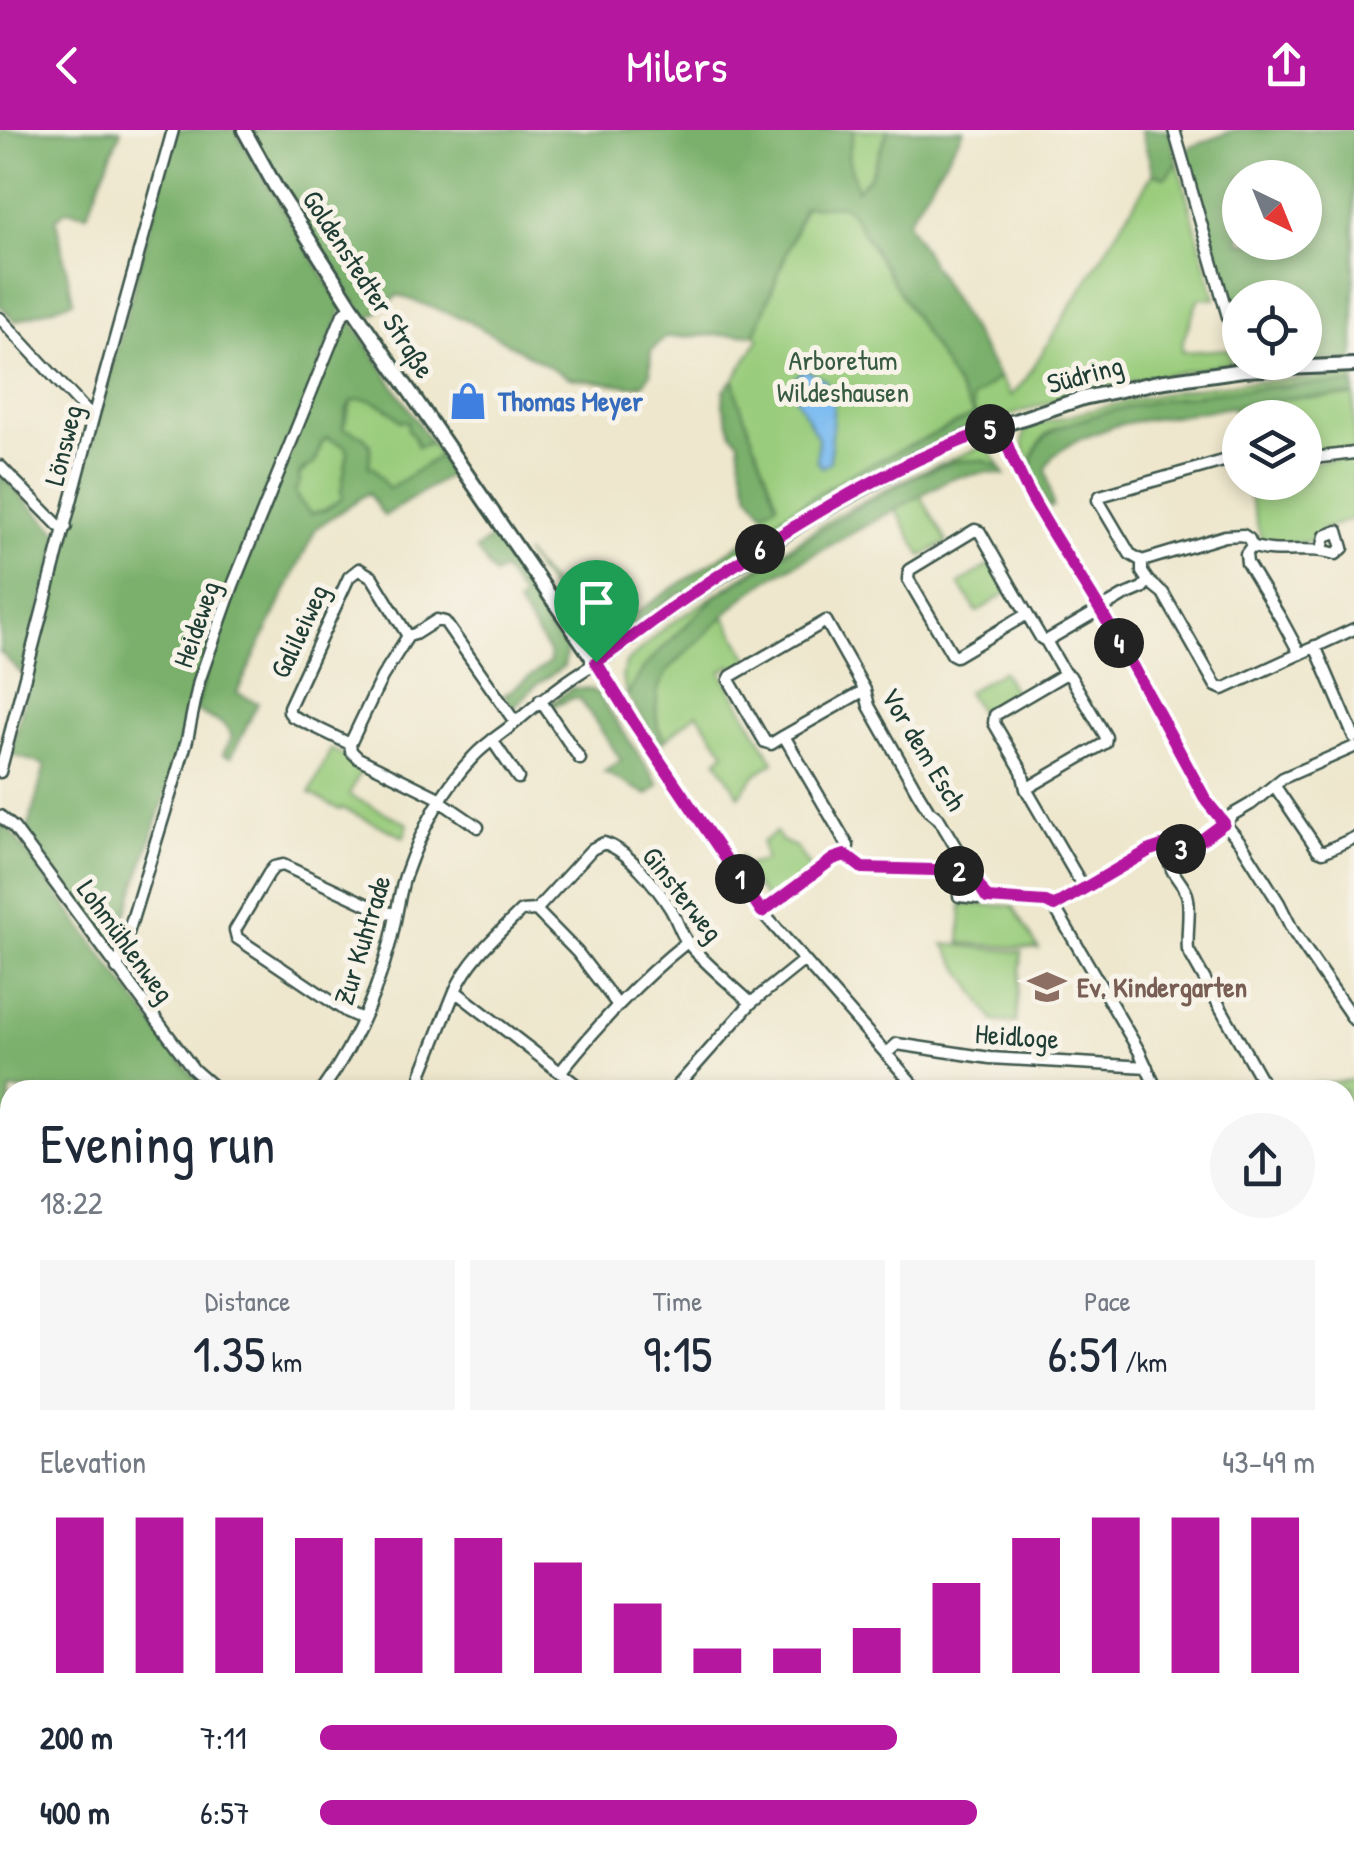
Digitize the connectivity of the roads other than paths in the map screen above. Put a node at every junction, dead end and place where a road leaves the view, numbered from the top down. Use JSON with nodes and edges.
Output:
{"nodes":[{"id":1,"x":173,"y":130,"type":"edge"},
{"id":2,"x":244,"y":130,"type":"edge"},
{"id":3,"x":1174,"y":130,"type":"edge"},
{"id":4,"x":1222,"y":297,"type":"edge"},
{"id":5,"x":352,"y":307,"type":"junction"},
{"id":6,"x":0,"y":318,"type":"edge"},
{"id":7,"x":1322,"y":365,"type":"edge"},
{"id":8,"x":1354,"y":365,"type":"edge"},
{"id":9,"x":1222,"y":367,"type":"edge"},
{"id":10,"x":94,"y":414,"type":"junction"},
{"id":11,"x":1001,"y":426,"type":"junction"},
{"id":12,"x":1354,"y":454,"type":"edge"},
{"id":13,"x":1322,"y":457,"type":"edge"},
{"id":14,"x":1222,"y":461,"type":"edge"},
{"id":15,"x":0,"y":466,"type":"edge"},
{"id":16,"x":66,"y":527,"type":"junction"},
{"id":17,"x":1252,"y":546,"type":"junction"},
{"id":18,"x":1322,"y":550,"type":"dead end"},
{"id":19,"x":1142,"y":561,"type":"junction"},
{"id":20,"x":1148,"y":581,"type":"junction"},
{"id":21,"x":1100,"y":610,"type":"junction"},
{"id":22,"x":1027,"y":614,"type":"junction"},
{"id":23,"x":1354,"y":628,"type":"edge"},
{"id":24,"x":408,"y":636,"type":"junction"},
{"id":25,"x":1046,"y":641,"type":"junction"},
{"id":26,"x":1315,"y":646,"type":"junction"},
{"id":27,"x":1300,"y":654,"type":"junction"},
{"id":28,"x":596,"y":662,"type":"junction"},
{"id":29,"x":1065,"y":674,"type":"junction"},
{"id":30,"x":866,"y":690,"type":"junction"},
{"id":31,"x":540,"y":700,"type":"junction"},
{"id":32,"x":515,"y":722,"type":"junction"},
{"id":33,"x":784,"y":736,"type":"junction"},
{"id":34,"x":1354,"y":737,"type":"edge"},
{"id":35,"x":492,"y":740,"type":"junction"},
{"id":36,"x":350,"y":744,"type":"junction"},
{"id":37,"x":1354,"y":747,"type":"edge"},
{"id":38,"x":580,"y":759,"type":"dead end"},
{"id":39,"x":0,"y":772,"type":"edge"},
{"id":40,"x":518,"y":778,"type":"dead end"},
{"id":41,"x":1274,"y":785,"type":"junction"},
{"id":42,"x":1026,"y":789,"type":"junction"},
{"id":43,"x":440,"y":800,"type":"junction"},
{"id":44,"x":0,"y":816,"type":"edge"},
{"id":45,"x":1224,"y":823,"type":"junction"},
{"id":46,"x":478,"y":827,"type":"dead end"},
{"id":47,"x":1354,"y":838,"type":"edge"},
{"id":48,"x":845,"y":855,"type":"junction"},
{"id":49,"x":1169,"y":856,"type":"junction"},
{"id":50,"x":964,"y":871,"type":"junction"},
{"id":51,"x":1083,"y":887,"type":"junction"},
{"id":52,"x":987,"y":898,"type":"junction"},
{"id":53,"x":1054,"y":906,"type":"junction"},
{"id":54,"x":536,"y":910,"type":"junction"},
{"id":55,"x":762,"y":912,"type":"junction"},
{"id":56,"x":395,"y":914,"type":"junction"},
{"id":57,"x":687,"y":942,"type":"junction"},
{"id":58,"x":804,"y":960,"type":"junction"},
{"id":59,"x":117,"y":969,"type":"junction"},
{"id":60,"x":456,"y":990,"type":"junction"},
{"id":61,"x":1351,"y":992,"type":"dead end"},
{"id":62,"x":1338,"y":996,"type":"junction"},
{"id":63,"x":750,"y":1003,"type":"junction"},
{"id":64,"x":617,"y":1004,"type":"junction"},
{"id":65,"x":362,"y":1019,"type":"junction"},
{"id":66,"x":1354,"y":1020,"type":"edge"},
{"id":67,"x":886,"y":1054,"type":"junction"},
{"id":68,"x":1148,"y":1067,"type":"junction"},
{"id":69,"x":561,"y":1071,"type":"junction"},
{"id":70,"x":206,"y":1080,"type":"edge"},
{"id":71,"x":329,"y":1080,"type":"edge"},
{"id":72,"x":423,"y":1080,"type":"edge"},
{"id":73,"x":571,"y":1080,"type":"edge"},
{"id":74,"x":683,"y":1080,"type":"edge"},
{"id":75,"x":909,"y":1080,"type":"edge"},
{"id":76,"x":1153,"y":1080,"type":"edge"},
{"id":77,"x":1261,"y":1080,"type":"edge"}],
"edges":[{"from":1,"to":10,"type":"street","name":"Lönsweg"},
{"from":2,"to":5,"type":"main road","name":"Goldenstedter Straße"},
{"from":3,"to":4,"type":"street"},
{"from":5,"to":28,"type":"main road","name":"Goldenstedter Straße"},
{"from":5,"to":59,"type":"street","name":"Heideweg"},
{"from":6,"to":10,"type":"street"},
{"from":7,"to":8,"type":"main road","name":"Südring"},
{"from":9,"to":11,"type":"main road","name":"Südring"},
{"from":10,"to":16,"type":"street","name":"Lönsweg"},
{"from":11,"to":21,"type":"street"},
{"from":11,"to":28,"type":"main road","name":"Südring"},
{"from":12,"to":13,"type":"street"},
{"from":14,"to":19,"type":"street"},
{"from":15,"to":16,"type":"street"},
{"from":16,"to":39,"type":"street","name":"Lönsweg"},
{"from":17,"to":18,"type":"street"},
{"from":17,"to":19,"type":"street"},
{"from":17,"to":27,"type":"street"},
{"from":19,"to":20,"type":"street"},
{"from":20,"to":21,"type":"street"},
{"from":20,"to":27,"type":"street"},
{"from":21,"to":25,"type":"street"},
{"from":21,"to":45,"type":"street"},
{"from":22,"to":22,"type":"street"},
{"from":22,"to":25,"type":"street"},
{"from":23,"to":26,"type":"street"},
{"from":24,"to":32,"type":"street"},
{"from":24,"to":36,"type":"street"},
{"from":24,"to":36,"type":"street","name":"Galileiweg"},
{"from":25,"to":29,"type":"street"},
{"from":26,"to":27,"type":"street"},
{"from":26,"to":34,"type":"street"},
{"from":28,"to":31,"type":"street","name":"Zur Kuhtrade"},
{"from":28,"to":55,"type":"street","name":"Goldenstedter Straße"},
{"from":29,"to":42,"type":"street"},
{"from":29,"to":42,"type":"street"},
{"from":30,"to":33,"type":"street","name":"Vor dem Esch"},
{"from":30,"to":33,"type":"street"},
{"from":30,"to":50,"type":"street","name":"Vor dem Esch"},
{"from":31,"to":32,"type":"street","name":"Zur Kuhtrade"},
{"from":31,"to":38,"type":"street"},
{"from":32,"to":35,"type":"street","name":"Zur Kuhtrade"},
{"from":33,"to":48,"type":"street"},
{"from":35,"to":40,"type":"street"},
{"from":35,"to":43,"type":"street","name":"Zur Kuhtrade"},
{"from":36,"to":43,"type":"street"},
{"from":37,"to":41,"type":"street"},
{"from":41,"to":45,"type":"street"},
{"from":41,"to":47,"type":"street"},
{"from":42,"to":51,"type":"street"},
{"from":43,"to":46,"type":"street"},
{"from":43,"to":56,"type":"street","name":"Zur Kuhtrade"},
{"from":44,"to":59,"type":"street","name":"Lohmühlenweg"},
{"from":45,"to":49,"type":"street"},
{"from":45,"to":62,"type":"street"},
{"from":48,"to":50,"type":"street"},
{"from":48,"to":55,"type":"street"},
{"from":49,"to":51,"type":"street"},
{"from":49,"to":77,"type":"street"},
{"from":50,"to":52,"type":"street"},
{"from":50,"to":52,"type":"street"},
{"from":51,"to":53,"type":"street"},
{"from":52,"to":53,"type":"street"},
{"from":53,"to":68,"type":"street"},
{"from":54,"to":57,"type":"street","name":"Ginsterweg"},
{"from":54,"to":60,"type":"street"},
{"from":54,"to":64,"type":"street"},
{"from":55,"to":58,"type":"street","name":"Goldenstedter Straße"},
{"from":56,"to":65,"type":"street","name":"Zur Kuhtrade"},
{"from":56,"to":65,"type":"street"},
{"from":57,"to":63,"type":"street","name":"Ginsterweg"},
{"from":57,"to":64,"type":"street"},
{"from":58,"to":63,"type":"street"},
{"from":58,"to":67,"type":"street","name":"Goldenstedter Straße"},
{"from":59,"to":70,"type":"street","name":"Lohmühlenweg"},
{"from":60,"to":69,"type":"street"},
{"from":60,"to":72,"type":"street"},
{"from":61,"to":62,"type":"street"},
{"from":62,"to":66,"type":"street"},
{"from":63,"to":74,"type":"street"},
{"from":64,"to":69,"type":"street"},
{"from":65,"to":71,"type":"street","name":"Zur Kuhtrade"},
{"from":67,"to":68,"type":"street","name":"Heidloge"},
{"from":67,"to":75,"type":"street","name":"Goldenstedter Straße"},
{"from":68,"to":76,"type":"street"},
{"from":69,"to":73,"type":"street"}]}
